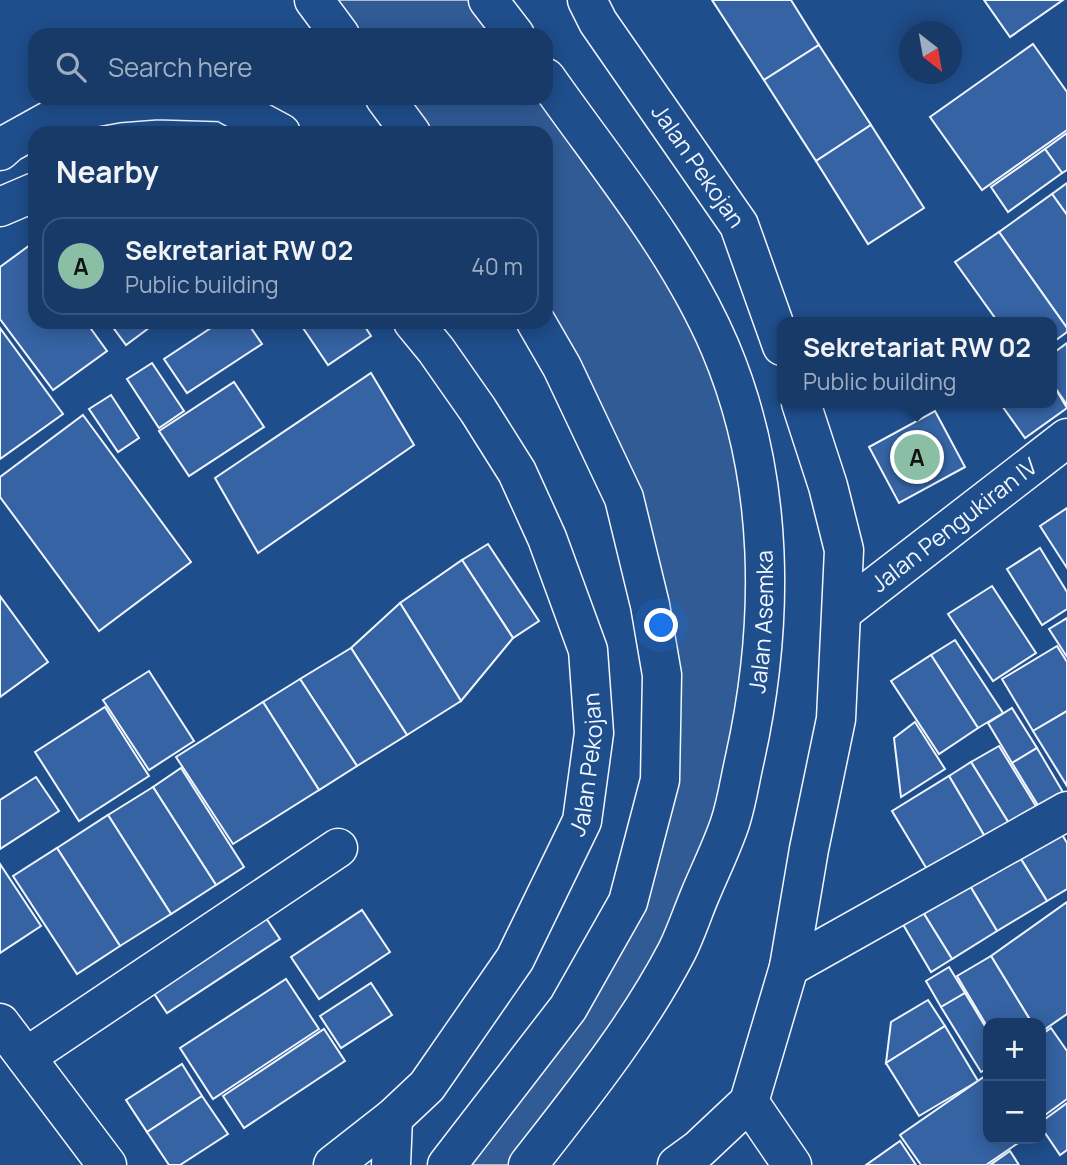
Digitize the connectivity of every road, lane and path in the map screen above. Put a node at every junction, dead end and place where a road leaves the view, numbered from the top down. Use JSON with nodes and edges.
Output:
{"nodes":[{"id":1,"x":314,"y":0,"type":"edge"},
{"id":2,"x":488,"y":0,"type":"edge"},
{"id":3,"x":506,"y":0,"type":"edge"},
{"id":4,"x":586,"y":0,"type":"edge"},
{"id":5,"x":335,"y":28,"type":"edge"},
{"id":6,"x":510,"y":28,"type":"edge"},
{"id":7,"x":514,"y":28,"type":"edge"},
{"id":8,"x":553,"y":88,"type":"edge"},
{"id":9,"x":107,"y":105,"type":"edge"},
{"id":10,"x":229,"y":105,"type":"edge"},
{"id":11,"x":390,"y":105,"type":"edge"},
{"id":12,"x":40,"y":126,"type":"edge"},
{"id":13,"x":268,"y":126,"type":"edge"},
{"id":14,"x":406,"y":126,"type":"edge"},
{"id":15,"x":28,"y":132,"type":"edge"},
{"id":16,"x":0,"y":151,"type":"edge"},
{"id":17,"x":28,"y":195,"type":"edge"},
{"id":18,"x":0,"y":207,"type":"edge"},
{"id":19,"x":419,"y":329,"type":"edge"},
{"id":20,"x":540,"y":329,"type":"edge"},
{"id":21,"x":777,"y":332,"type":"edge"},
{"id":22,"x":804,"y":408,"type":"edge"},
{"id":23,"x":1067,"y":438,"type":"edge"},
{"id":24,"x":842,"y":612,"type":"junction"},
{"id":25,"x":1067,"y":811,"type":"edge"},
{"id":26,"x":338,"y":848,"type":"dead end"},
{"id":27,"x":789,"y":967,"type":"junction"},
{"id":28,"x":0,"y":1023,"type":"edge"},
{"id":29,"x":26,"y":1057,"type":"junction"},
{"id":30,"x":749,"y":1102,"type":"junction"},
{"id":31,"x":393,"y":1118,"type":"junction"},
{"id":32,"x":107,"y":1165,"type":"edge"},
{"id":33,"x":333,"y":1165,"type":"edge"},
{"id":34,"x":391,"y":1165,"type":"edge"},
{"id":35,"x":447,"y":1165,"type":"edge"},
{"id":36,"x":528,"y":1165,"type":"edge"},
{"id":37,"x":677,"y":1165,"type":"edge"},
{"id":38,"x":792,"y":1165,"type":"edge"}],
"edges":[{"from":1,"to":5,"type":"street"},
{"from":2,"to":6,"type":"street"},
{"from":3,"to":7,"type":"street"},
{"from":4,"to":21,"type":"street","name":"Jalan Pekojan"},
{"from":8,"to":36,"type":"street","name":"Jalan Asemka"},
{"from":9,"to":12,"type":"street"},
{"from":10,"to":13,"type":"street"},
{"from":11,"to":14,"type":"street"},
{"from":15,"to":16,"type":"street"},
{"from":17,"to":18,"type":"street"},
{"from":19,"to":31,"type":"street","name":"Jalan Pekojan"},
{"from":20,"to":35,"type":"street"},
{"from":22,"to":24,"type":"street"},
{"from":23,"to":24,"type":"street","name":"Jalan Pengukiran IV"},
{"from":24,"to":27,"type":"street"},
{"from":25,"to":27,"type":"street"},
{"from":26,"to":29,"type":"street"},
{"from":27,"to":30,"type":"street"},
{"from":28,"to":29,"type":"street"},
{"from":29,"to":32,"type":"street"},
{"from":30,"to":37,"type":"street"},
{"from":30,"to":38,"type":"street"},
{"from":31,"to":33,"type":"street","name":"Jalan Pekojan"},
{"from":31,"to":34,"type":"street"}]}
